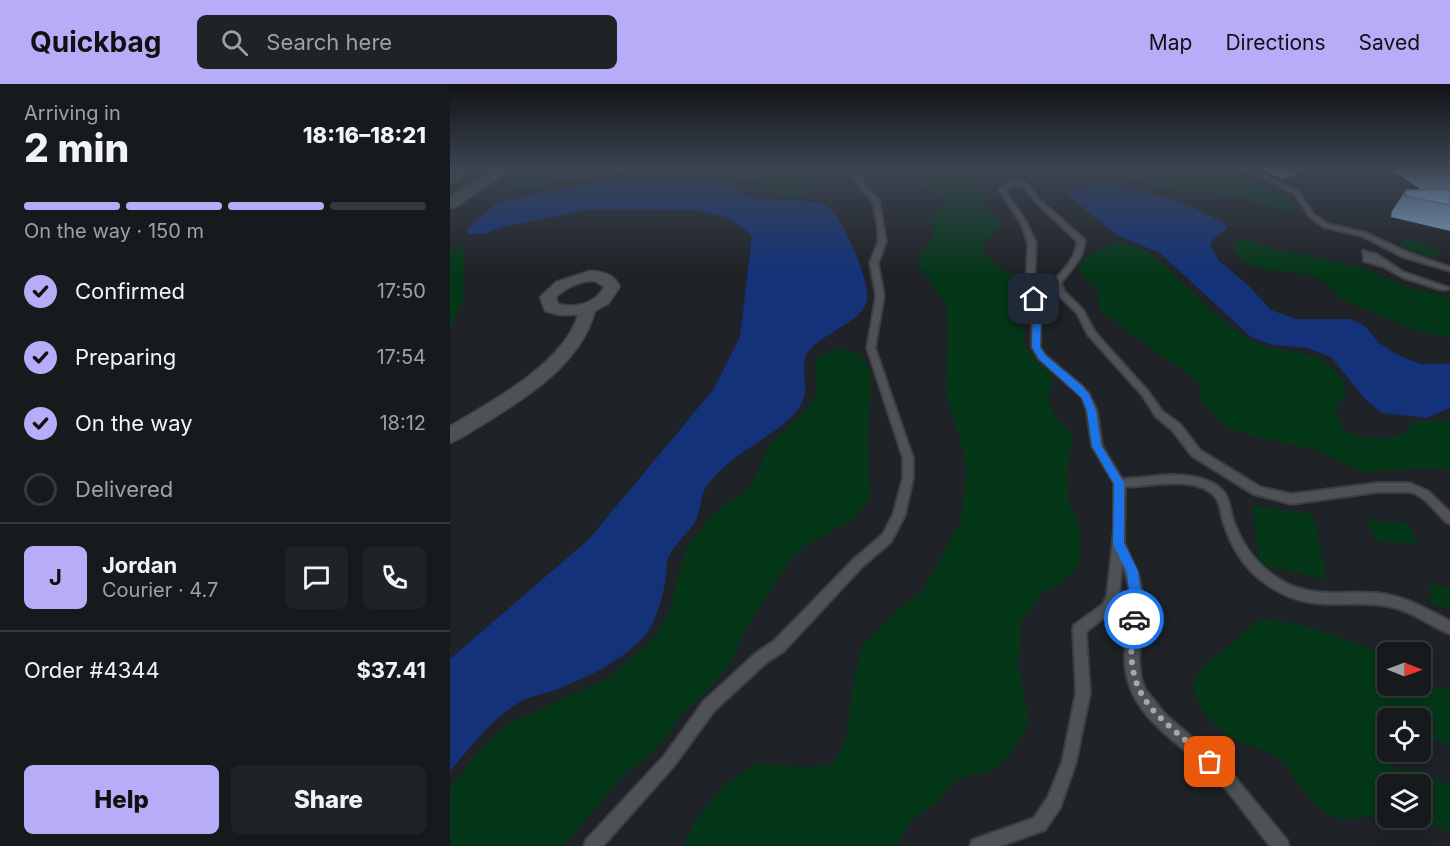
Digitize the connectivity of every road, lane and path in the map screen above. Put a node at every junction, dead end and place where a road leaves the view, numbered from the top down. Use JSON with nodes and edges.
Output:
{"nodes":[{"id":1,"x":877,"y":204,"type":"edge"},
{"id":2,"x":1011,"y":204,"type":"edge"},
{"id":3,"x":1041,"y":204,"type":"edge"},
{"id":4,"x":1304,"y":204,"type":"edge"},
{"id":5,"x":1384,"y":265,"type":"dead end"},
{"id":6,"x":1450,"y":268,"type":"edge"},
{"id":7,"x":1449,"y":288,"type":"edge"},
{"id":8,"x":588,"y":308,"type":"dead end"},
{"id":9,"x":450,"y":435,"type":"edge"},
{"id":10,"x":1119,"y":483,"type":"junction"},
{"id":11,"x":1450,"y":519,"type":"edge"},
{"id":12,"x":1119,"y":544,"type":"junction"},
{"id":13,"x":1450,"y":628,"type":"edge"},
{"id":14,"x":592,"y":846,"type":"edge"},
{"id":15,"x":978,"y":846,"type":"edge"},
{"id":16,"x":1281,"y":846,"type":"edge"}],
"edges":[{"from":1,"to":14,"type":"lane"},
{"from":2,"to":10,"type":"lane"},
{"from":3,"to":11,"type":"lane"},
{"from":4,"to":6,"type":"lane"},
{"from":5,"to":7,"type":"lane"},
{"from":8,"to":9,"type":"street"},
{"from":10,"to":12,"type":"lane"},
{"from":10,"to":13,"type":"lane"},
{"from":12,"to":15,"type":"lane"},
{"from":12,"to":16,"type":"lane"}]}
